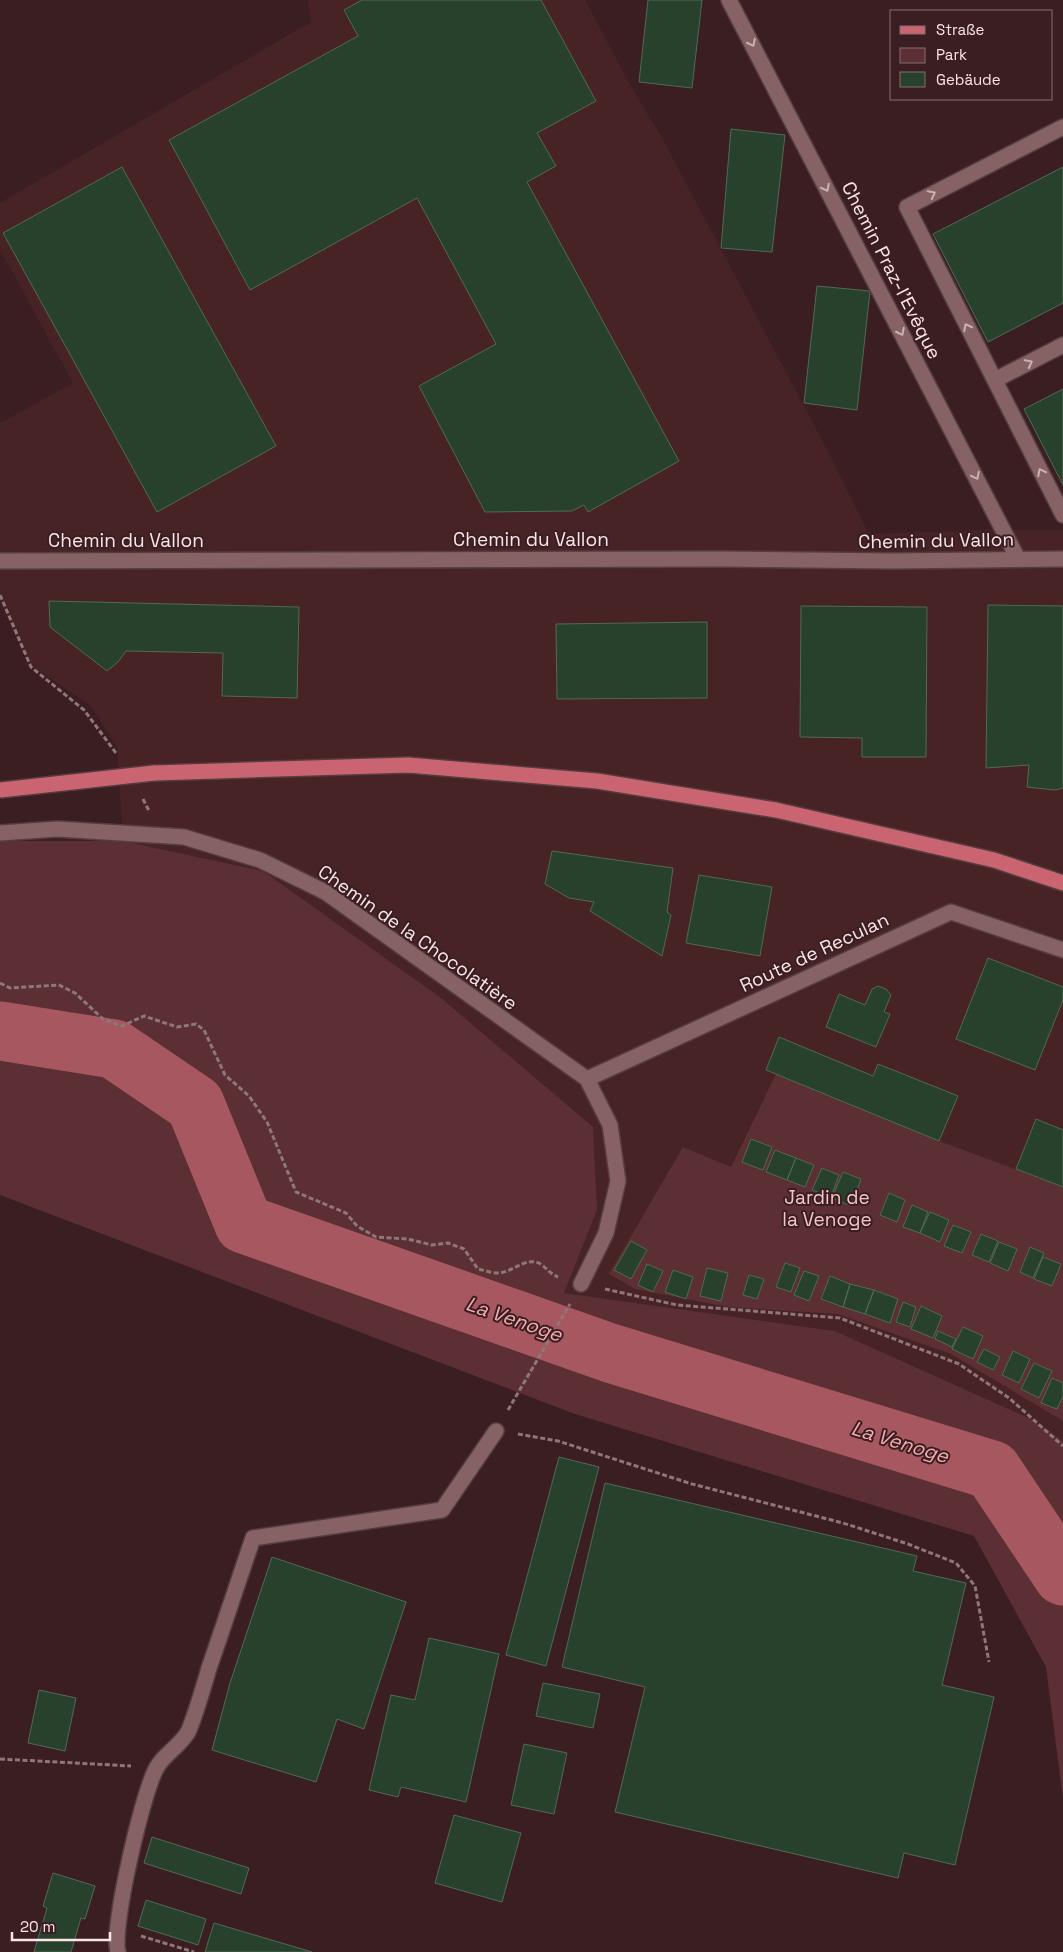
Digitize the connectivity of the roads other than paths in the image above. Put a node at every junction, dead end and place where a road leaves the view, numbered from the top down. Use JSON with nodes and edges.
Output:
{"nodes":[{"id":1,"x":729,"y":0,"type":"edge"},
{"id":2,"x":1063,"y":127,"type":"edge"},
{"id":3,"x":1063,"y":345,"type":"edge"},
{"id":4,"x":995,"y":380,"type":"junction"},
{"id":5,"x":1063,"y":515,"type":"edge"},
{"id":6,"x":1018,"y":559,"type":"junction"},
{"id":7,"x":1063,"y":559,"type":"edge"},
{"id":8,"x":0,"y":560,"type":"edge"},
{"id":9,"x":0,"y":790,"type":"edge"},
{"id":10,"x":0,"y":833,"type":"edge"},
{"id":11,"x":1063,"y":883,"type":"edge"},
{"id":12,"x":1063,"y":950,"type":"edge"},
{"id":13,"x":587,"y":1078,"type":"junction"},
{"id":14,"x":581,"y":1284,"type":"road end"},
{"id":15,"x":496,"y":1431,"type":"road end"},
{"id":16,"x":118,"y":1952,"type":"edge"}],
"edges":[{"from":1,"to":6,"type":"street","name":"Chemin Praz-l'Evêque","one_way":true},
{"from":4,"to":2,"type":"street","one_way":true},
{"from":4,"to":3,"type":"street","one_way":true},
{"from":5,"to":4,"type":"street","one_way":true},
{"from":6,"to":7,"type":"street","name":"Chemin du Vallon"},
{"from":6,"to":8,"type":"street","name":"Chemin du Vallon"},
{"from":9,"to":11,"type":"main road","bridge":true},
{"from":10,"to":13,"type":"street","name":"Chemin de la Chocolatière"},
{"from":12,"to":13,"type":"street","name":"Route de Reculan"},
{"from":13,"to":14,"type":"street","name":"Chemin de la Chocolatière"},
{"from":15,"to":16,"type":"street"}]}
